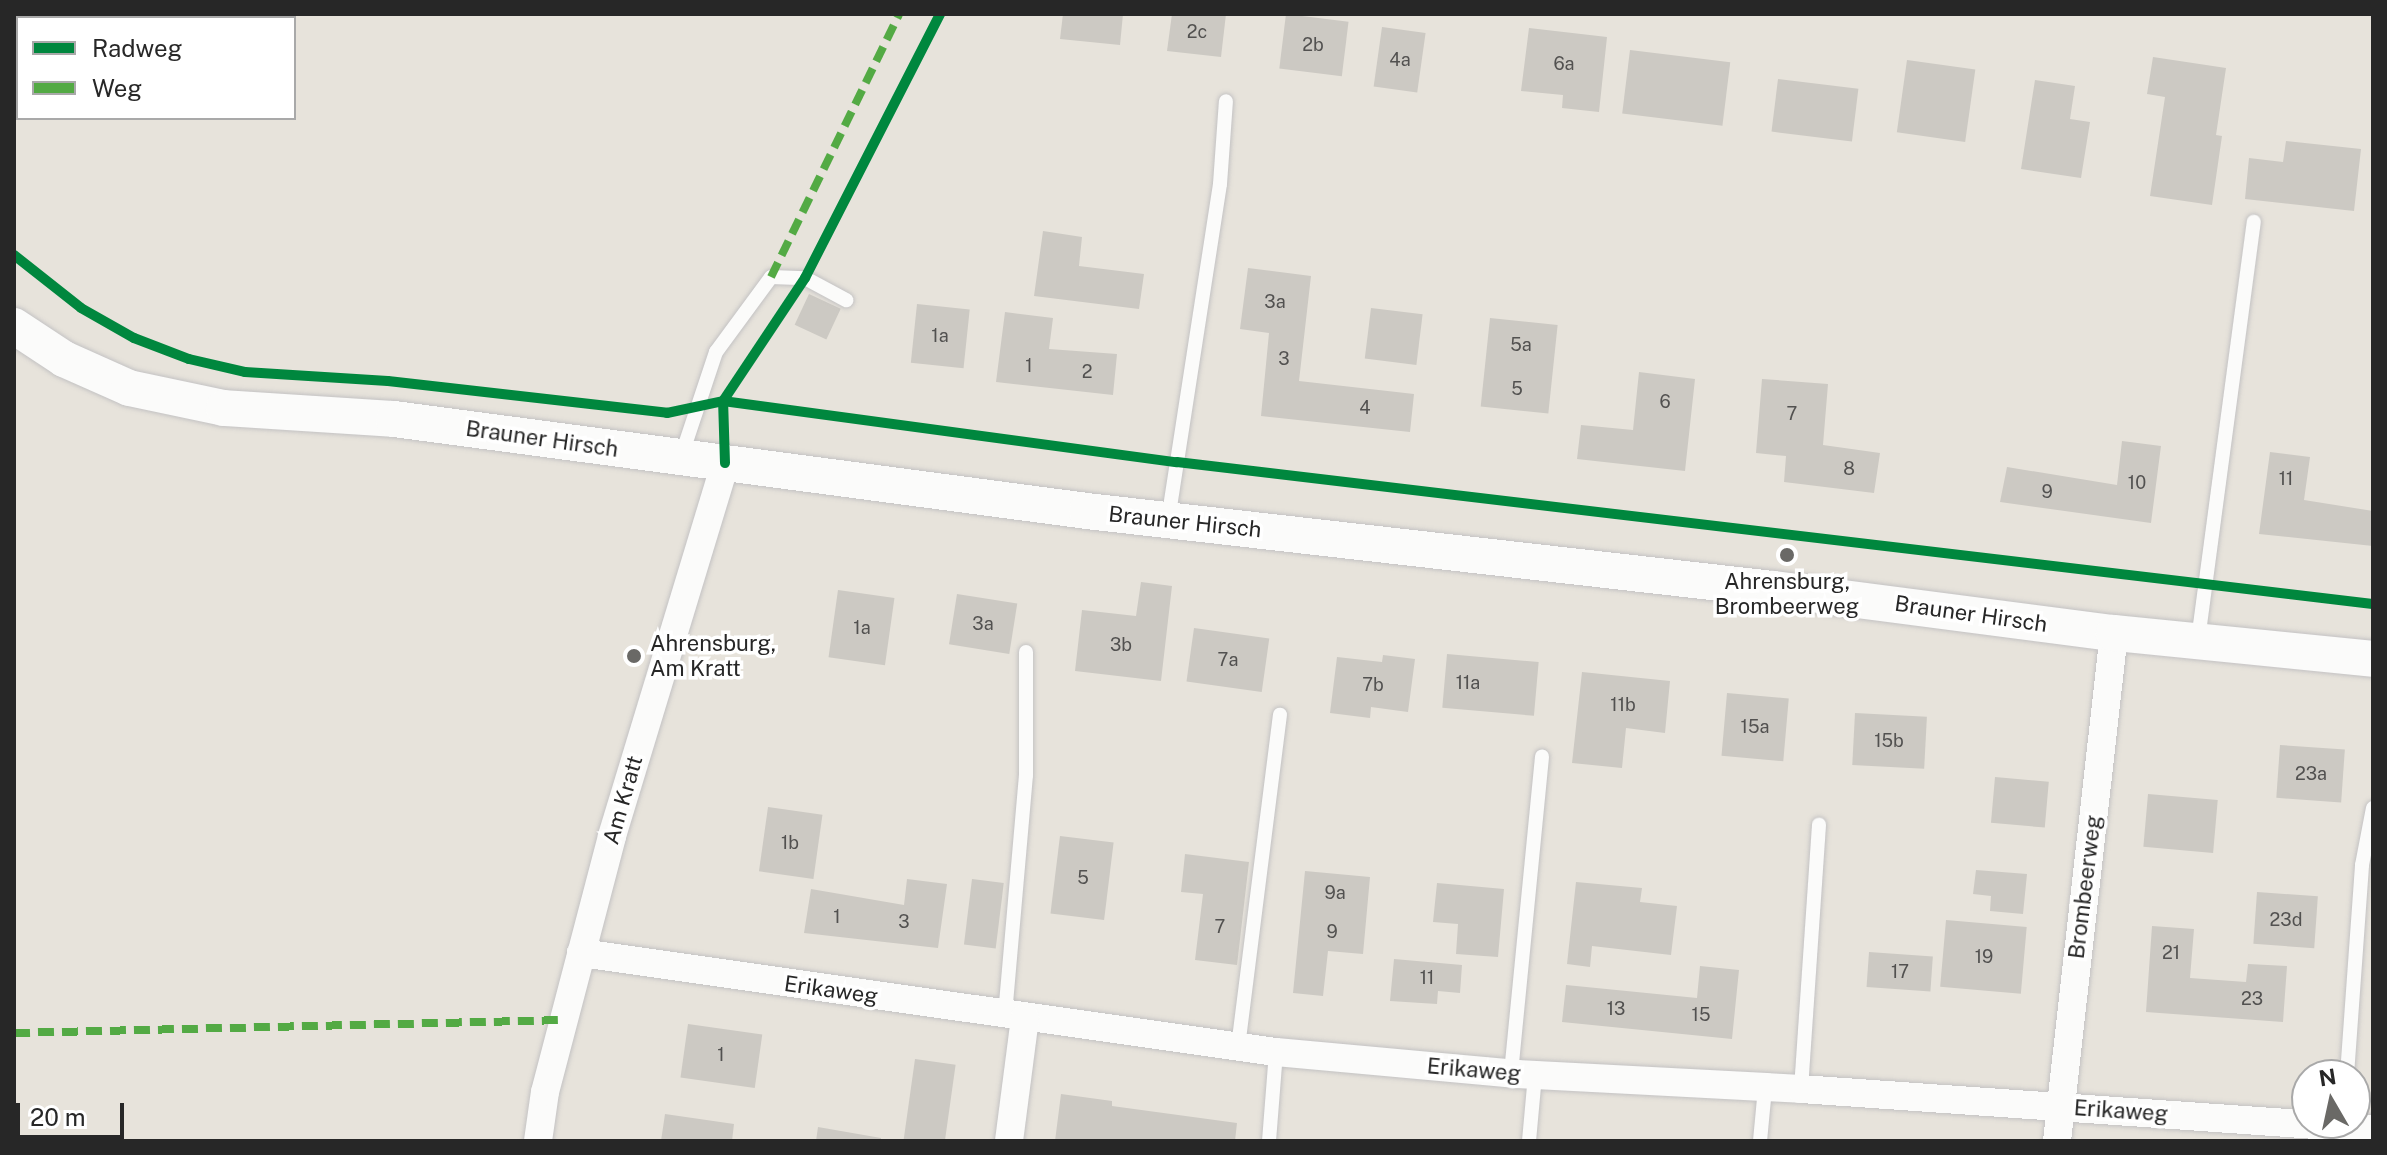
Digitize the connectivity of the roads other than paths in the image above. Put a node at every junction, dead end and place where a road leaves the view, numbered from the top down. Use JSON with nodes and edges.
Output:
{"nodes":[{"id":1,"x":1226,"y":101,"type":"dead end"},
{"id":2,"x":2254,"y":222,"type":"dead end"},
{"id":3,"x":846,"y":300,"type":"dead end"},
{"id":4,"x":14,"y":326,"type":"edge"},
{"id":5,"x":680,"y":458,"type":"junction"},
{"id":6,"x":725,"y":463,"type":"junction"},
{"id":7,"x":1168,"y":521,"type":"junction"},
{"id":8,"x":2114,"y":633,"type":"junction"},
{"id":9,"x":2198,"y":640,"type":"junction"},
{"id":10,"x":1026,"y":652,"type":"dead end"},
{"id":11,"x":2373,"y":659,"type":"edge"},
{"id":12,"x":1280,"y":715,"type":"dead end"},
{"id":13,"x":1542,"y":757,"type":"dead end"},
{"id":14,"x":2373,"y":808,"type":"edge"},
{"id":15,"x":1819,"y":825,"type":"dead end"},
{"id":16,"x":581,"y":953,"type":"junction"},
{"id":17,"x":1015,"y":1017,"type":"junction"},
{"id":18,"x":1238,"y":1047,"type":"junction"},
{"id":19,"x":1276,"y":1052,"type":"junction"},
{"id":20,"x":2348,"y":1059,"type":"edge"},
{"id":21,"x":1523,"y":1074,"type":"junction"},
{"id":22,"x":1765,"y":1088,"type":"junction"},
{"id":23,"x":1801,"y":1089,"type":"junction"},
{"id":24,"x":2060,"y":1106,"type":"junction"},
{"id":25,"x":2291,"y":1124,"type":"edge"},
{"id":26,"x":538,"y":1141,"type":"edge"},
{"id":27,"x":1009,"y":1141,"type":"edge"},
{"id":28,"x":1269,"y":1141,"type":"edge"},
{"id":29,"x":1529,"y":1141,"type":"edge"},
{"id":30,"x":1760,"y":1141,"type":"edge"},
{"id":31,"x":2057,"y":1141,"type":"edge"}],
"edges":[{"from":1,"to":7,"type":"lane"},
{"from":2,"to":9,"type":"lane"},
{"from":3,"to":5,"type":"lane"},
{"from":4,"to":5,"type":"street","name":"Brauner Hirsch"},
{"from":5,"to":6,"type":"street","name":"Brauner Hirsch"},
{"from":6,"to":7,"type":"street","name":"Brauner Hirsch"},
{"from":6,"to":16,"type":"street","name":"Am Kratt"},
{"from":7,"to":8,"type":"street","name":"Brauner Hirsch"},
{"from":8,"to":9,"type":"street","name":"Brauner Hirsch"},
{"from":8,"to":24,"type":"street","name":"Brombeerweg"},
{"from":9,"to":11,"type":"street","name":"Brauner Hirsch"},
{"from":10,"to":17,"type":"lane"},
{"from":12,"to":18,"type":"lane"},
{"from":13,"to":21,"type":"lane"},
{"from":14,"to":20,"type":"lane"},
{"from":15,"to":23,"type":"lane"},
{"from":16,"to":17,"type":"street","name":"Erikaweg"},
{"from":16,"to":26,"type":"street","name":"Am Kratt"},
{"from":17,"to":18,"type":"street","name":"Erikaweg"},
{"from":17,"to":27,"type":"street"},
{"from":18,"to":19,"type":"street","name":"Erikaweg"},
{"from":19,"to":21,"type":"street","name":"Erikaweg"},
{"from":19,"to":28,"type":"lane"},
{"from":21,"to":22,"type":"street","name":"Erikaweg"},
{"from":21,"to":29,"type":"lane"},
{"from":22,"to":23,"type":"street","name":"Erikaweg"},
{"from":22,"to":30,"type":"lane"},
{"from":23,"to":24,"type":"street","name":"Erikaweg"},
{"from":24,"to":25,"type":"street","name":"Erikaweg"},
{"from":24,"to":31,"type":"street","name":"Brombeerweg"}]}
